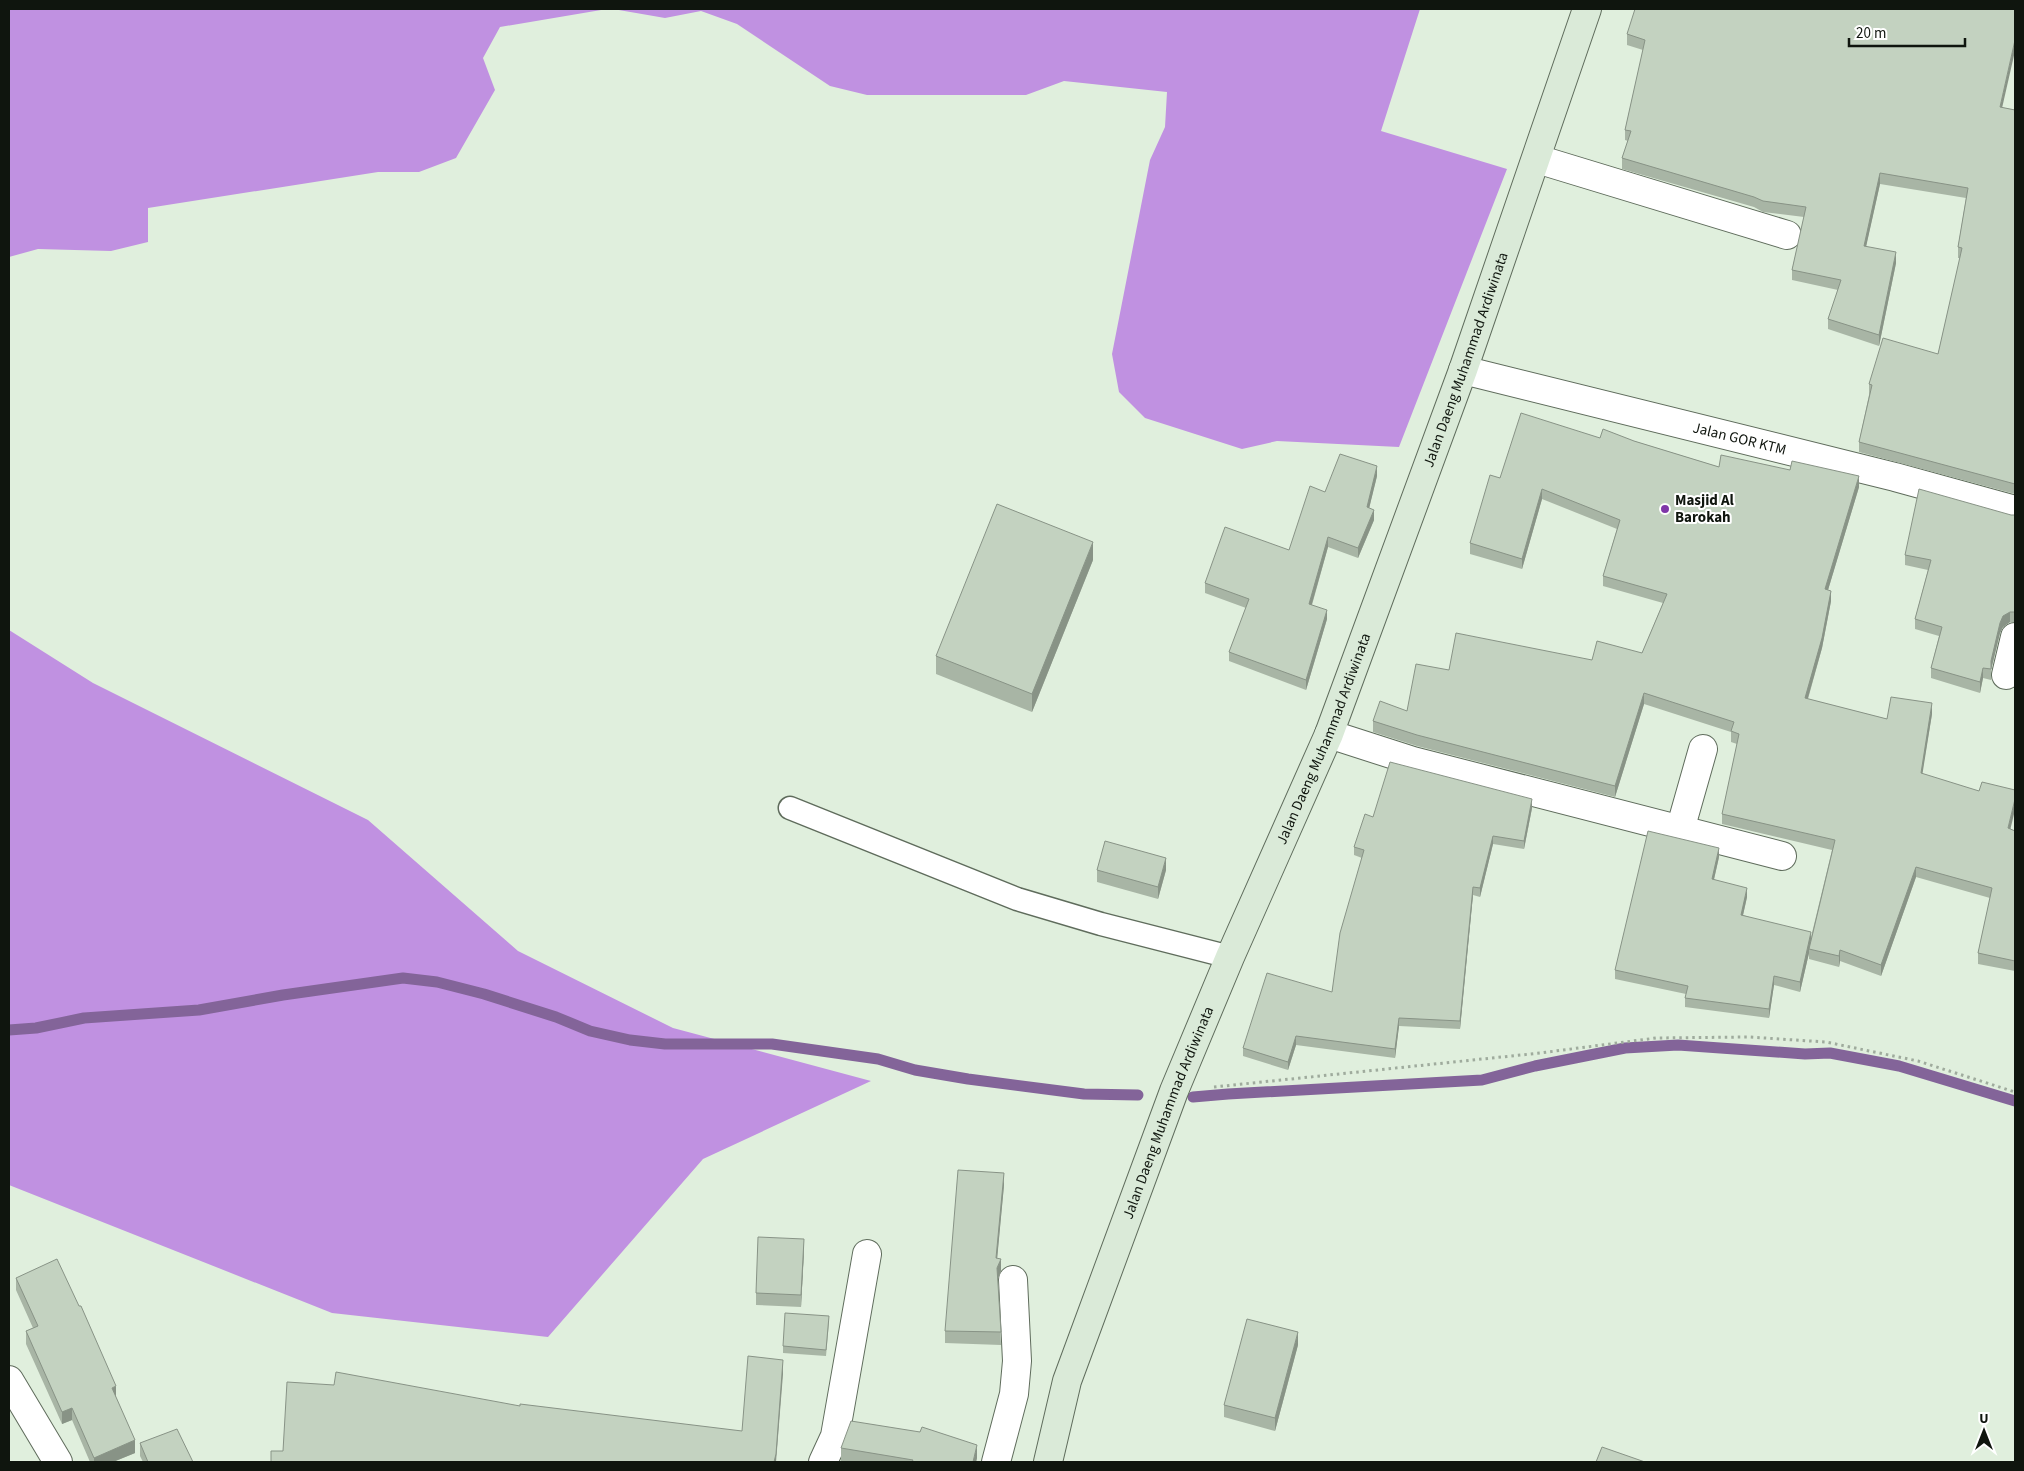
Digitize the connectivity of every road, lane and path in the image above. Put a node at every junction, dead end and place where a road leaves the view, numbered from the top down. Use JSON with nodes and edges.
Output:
{"nodes":[{"id":1,"x":1587,"y":9,"type":"edge"},
{"id":2,"x":1537,"y":159,"type":"junction"},
{"id":3,"x":1787,"y":235,"type":"dead end"},
{"id":4,"x":1463,"y":370,"type":"junction"},
{"id":5,"x":2015,"y":510,"type":"edge"},
{"id":6,"x":2015,"y":637,"type":"edge"},
{"id":7,"x":2006,"y":675,"type":"dead end"},
{"id":8,"x":1329,"y":734,"type":"junction"},
{"id":9,"x":1703,"y":749,"type":"dead end"},
{"id":10,"x":790,"y":808,"type":"dead end"},
{"id":11,"x":1680,"y":830,"type":"junction"},
{"id":12,"x":1782,"y":856,"type":"dead end"},
{"id":13,"x":1230,"y":957,"type":"junction"},
{"id":14,"x":1174,"y":1091,"type":"junction"},
{"id":15,"x":2015,"y":1092,"type":"edge"},
{"id":16,"x":867,"y":1254,"type":"dead end"},
{"id":17,"x":1013,"y":1280,"type":"dead end"},
{"id":18,"x":9,"y":1380,"type":"edge"},
{"id":19,"x":58,"y":1462,"type":"edge"},
{"id":20,"x":823,"y":1462,"type":"edge"},
{"id":21,"x":996,"y":1462,"type":"edge"},
{"id":22,"x":1048,"y":1462,"type":"edge"}],
"edges":[{"from":1,"to":2,"type":"main road","name":"Jalan Daeng Muhammad Ardiwinata"},
{"from":2,"to":3,"type":"street"},
{"from":2,"to":4,"type":"main road","name":"Jalan Daeng Muhammad Ardiwinata"},
{"from":4,"to":5,"type":"street","name":"Jalan GOR KTM"},
{"from":4,"to":8,"type":"main road","name":"Jalan Daeng Muhammad Ardiwinata"},
{"from":6,"to":7,"type":"street"},
{"from":8,"to":11,"type":"street"},
{"from":8,"to":13,"type":"main road","name":"Jalan Daeng Muhammad Ardiwinata"},
{"from":9,"to":11,"type":"street"},
{"from":10,"to":13,"type":"lane"},
{"from":11,"to":12,"type":"street"},
{"from":13,"to":14,"type":"main road","name":"Jalan Daeng Muhammad Ardiwinata"},
{"from":14,"to":15,"type":"path"},
{"from":14,"to":22,"type":"main road","name":"Jalan Daeng Muhammad Ardiwinata"},
{"from":16,"to":20,"type":"street"},
{"from":17,"to":21,"type":"street"},
{"from":18,"to":19,"type":"street"}]}
